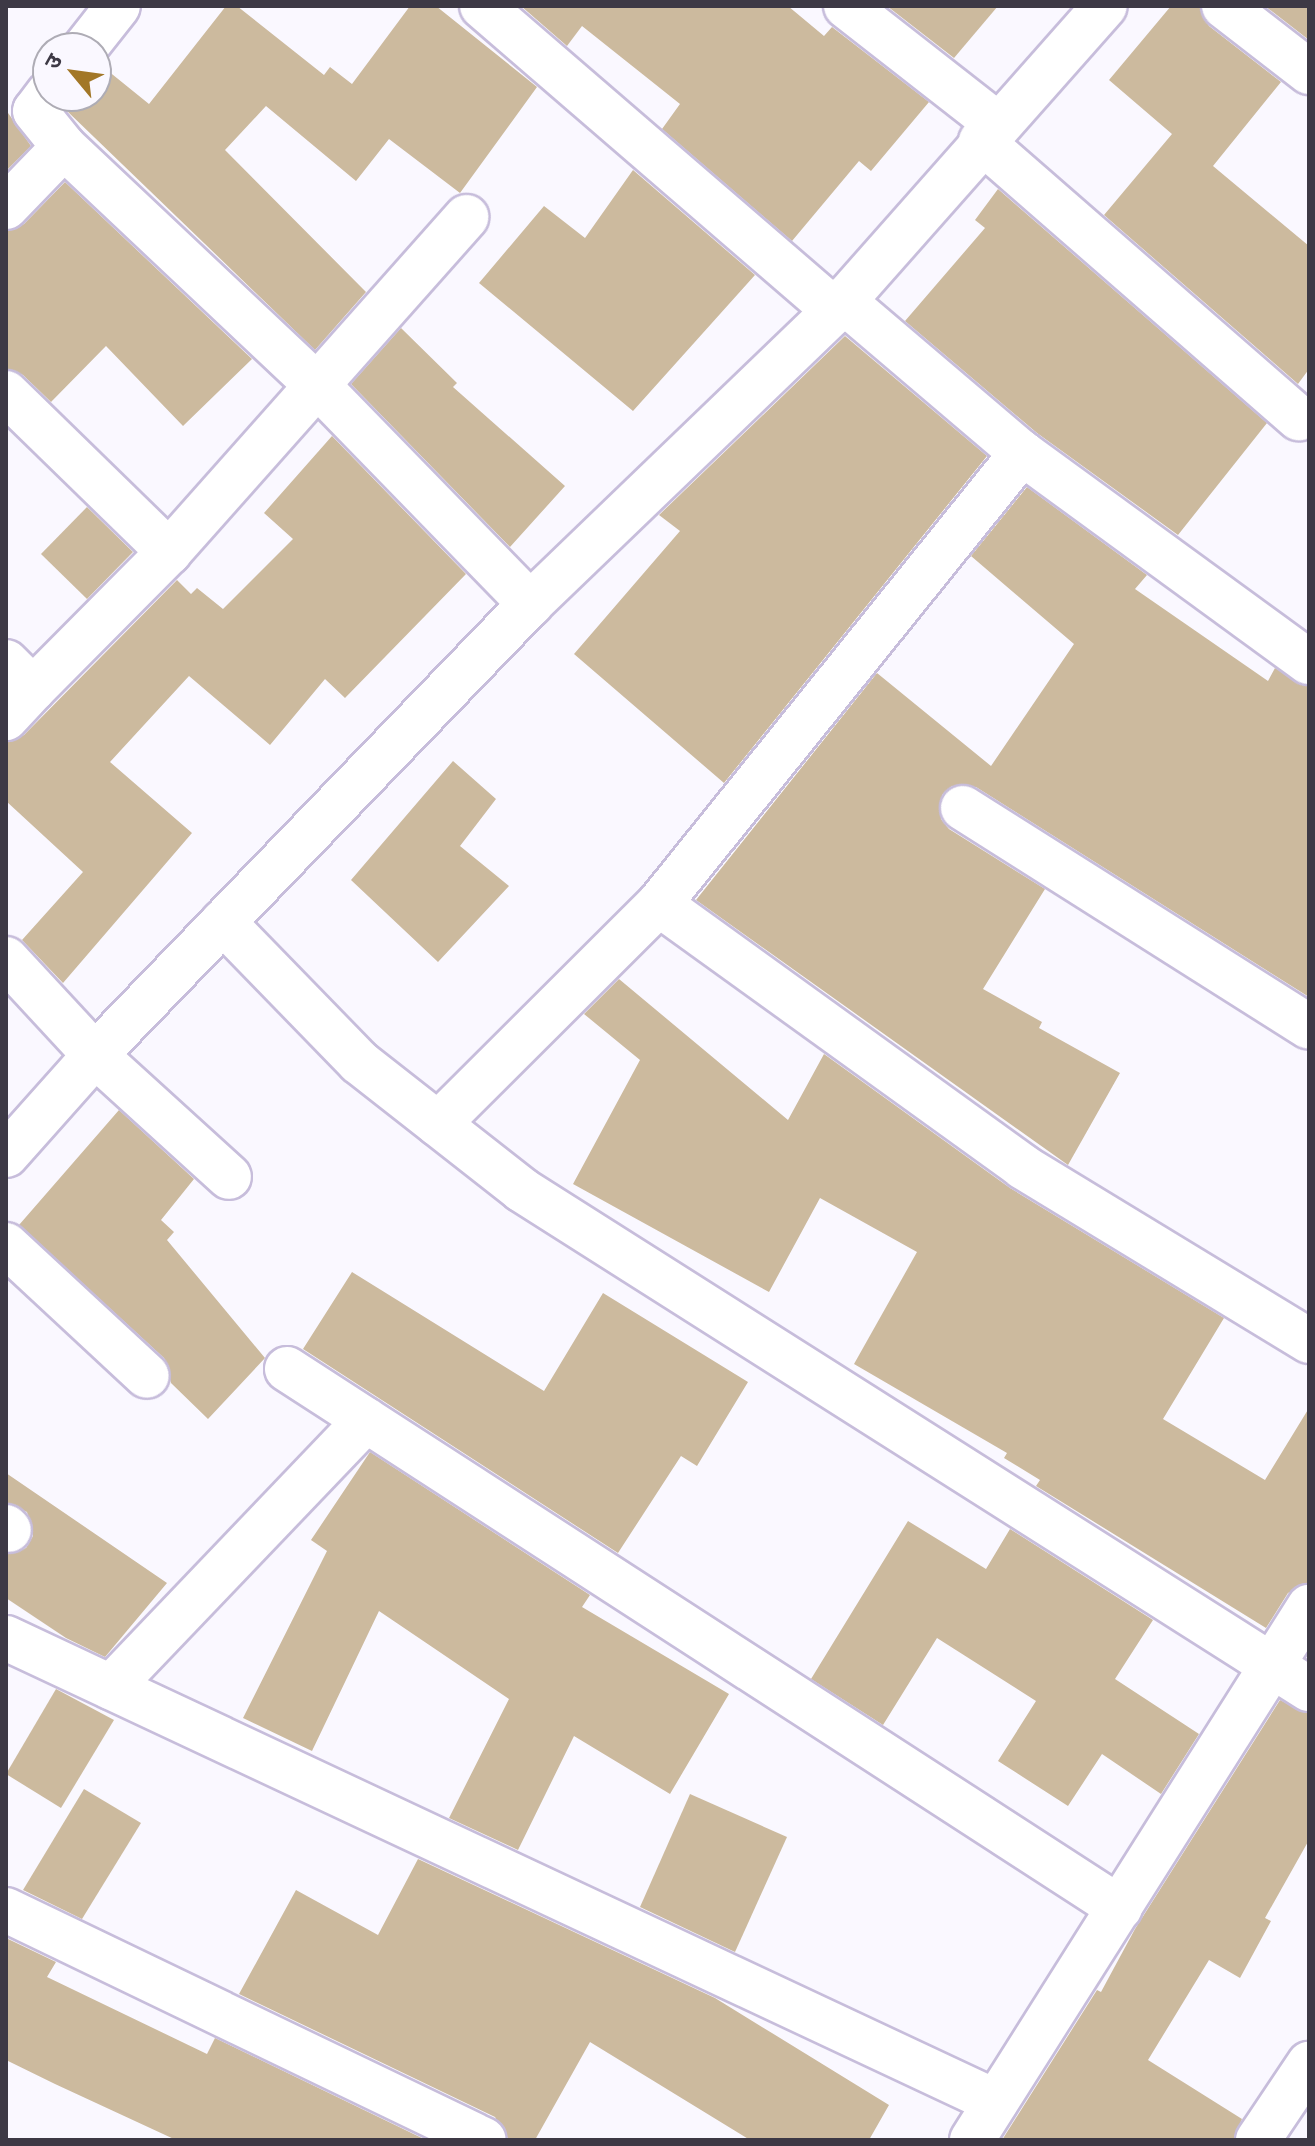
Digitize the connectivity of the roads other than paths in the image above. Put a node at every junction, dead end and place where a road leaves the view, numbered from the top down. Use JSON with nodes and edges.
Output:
{"nodes":[{"id":1,"x":118,"y":6,"type":"edge"},
{"id":2,"x":482,"y":6,"type":"edge"},
{"id":3,"x":846,"y":6,"type":"edge"},
{"id":4,"x":1105,"y":6,"type":"edge"},
{"id":5,"x":1224,"y":6,"type":"edge"},
{"id":6,"x":98,"y":32,"type":"edge"},
{"id":7,"x":1309,"y":72,"type":"edge"},
{"id":8,"x":36,"y":112,"type":"edge"},
{"id":9,"x":989,"y":133,"type":"junction"},
{"id":10,"x":64,"y":147,"type":"junction"},
{"id":11,"x":6,"y":207,"type":"edge"},
{"id":12,"x":466,"y":217,"type":"dead end"},
{"id":13,"x":838,"y":305,"type":"junction"},
{"id":14,"x":318,"y":387,"type":"junction"},
{"id":15,"x":6,"y":393,"type":"edge"},
{"id":16,"x":1299,"y":418,"type":"dead end"},
{"id":17,"x":1022,"y":453,"type":"junction"},
{"id":18,"x":169,"y":552,"type":"junction"},
{"id":19,"x":530,"y":604,"type":"junction"},
{"id":20,"x":1309,"y":662,"type":"edge"},
{"id":21,"x":15,"y":690,"type":"edge"},
{"id":22,"x":963,"y":808,"type":"dead end"},
{"id":23,"x":659,"y":904,"type":"junction"},
{"id":24,"x":223,"y":922,"type":"junction"},
{"id":25,"x":6,"y":959,"type":"edge"},
{"id":26,"x":1309,"y":1027,"type":"edge"},
{"id":27,"x":95,"y":1055,"type":"junction"},
{"id":28,"x":438,"y":1124,"type":"junction"},
{"id":29,"x":6,"y":1155,"type":"edge"},
{"id":30,"x":229,"y":1177,"type":"dead end"},
{"id":31,"x":6,"y":1245,"type":"edge"},
{"id":32,"x":1309,"y":1341,"type":"edge"},
{"id":33,"x":287,"y":1369,"type":"dead end"},
{"id":34,"x":147,"y":1376,"type":"dead end"},
{"id":35,"x":366,"y":1420,"type":"junction"},
{"id":36,"x":1309,"y":1607,"type":"edge"},
{"id":37,"x":6,"y":1638,"type":"edge"},
{"id":38,"x":1272,"y":1665,"type":"junction"},
{"id":39,"x":111,"y":1687,"type":"junction"},
{"id":40,"x":1309,"y":1689,"type":"edge"},
{"id":41,"x":1120,"y":1908,"type":"junction"},
{"id":42,"x":6,"y":1910,"type":"edge"},
{"id":43,"x":1309,"y":2064,"type":"edge"},
{"id":44,"x":996,"y":2102,"type":"junction"},
{"id":45,"x":484,"y":2140,"type":"edge"},
{"id":46,"x":972,"y":2140,"type":"edge"},
{"id":47,"x":1258,"y":2140,"type":"edge"}],
"edges":[{"from":1,"to":6,"type":"street"},
{"from":2,"to":13,"type":"street"},
{"from":3,"to":9,"type":"street"},
{"from":4,"to":9,"type":"street"},
{"from":5,"to":7,"type":"street"},
{"from":8,"to":10,"type":"street"},
{"from":9,"to":13,"type":"street"},
{"from":9,"to":16,"type":"street"},
{"from":10,"to":11,"type":"street"},
{"from":10,"to":14,"type":"street"},
{"from":12,"to":14,"type":"street"},
{"from":13,"to":17,"type":"street"},
{"from":13,"to":19,"type":"street"},
{"from":14,"to":18,"type":"street"},
{"from":14,"to":19,"type":"street"},
{"from":15,"to":18,"type":"street"},
{"from":17,"to":20,"type":"street"},
{"from":17,"to":23,"type":"street"},
{"from":18,"to":21,"type":"street"},
{"from":19,"to":24,"type":"street"},
{"from":22,"to":26,"type":"street"},
{"from":23,"to":28,"type":"street"},
{"from":23,"to":32,"type":"street"},
{"from":24,"to":27,"type":"street"},
{"from":24,"to":28,"type":"street"},
{"from":25,"to":27,"type":"street"},
{"from":27,"to":29,"type":"street"},
{"from":27,"to":30,"type":"street"},
{"from":28,"to":38,"type":"street"},
{"from":31,"to":34,"type":"street"},
{"from":33,"to":35,"type":"street"},
{"from":35,"to":39,"type":"street"},
{"from":35,"to":41,"type":"street"},
{"from":36,"to":38,"type":"street"},
{"from":37,"to":39,"type":"street"},
{"from":38,"to":40,"type":"street"},
{"from":38,"to":41,"type":"street"},
{"from":39,"to":44,"type":"street"},
{"from":41,"to":44,"type":"street"},
{"from":42,"to":45,"type":"street"},
{"from":43,"to":47,"type":"street"},
{"from":44,"to":46,"type":"street"}]}
